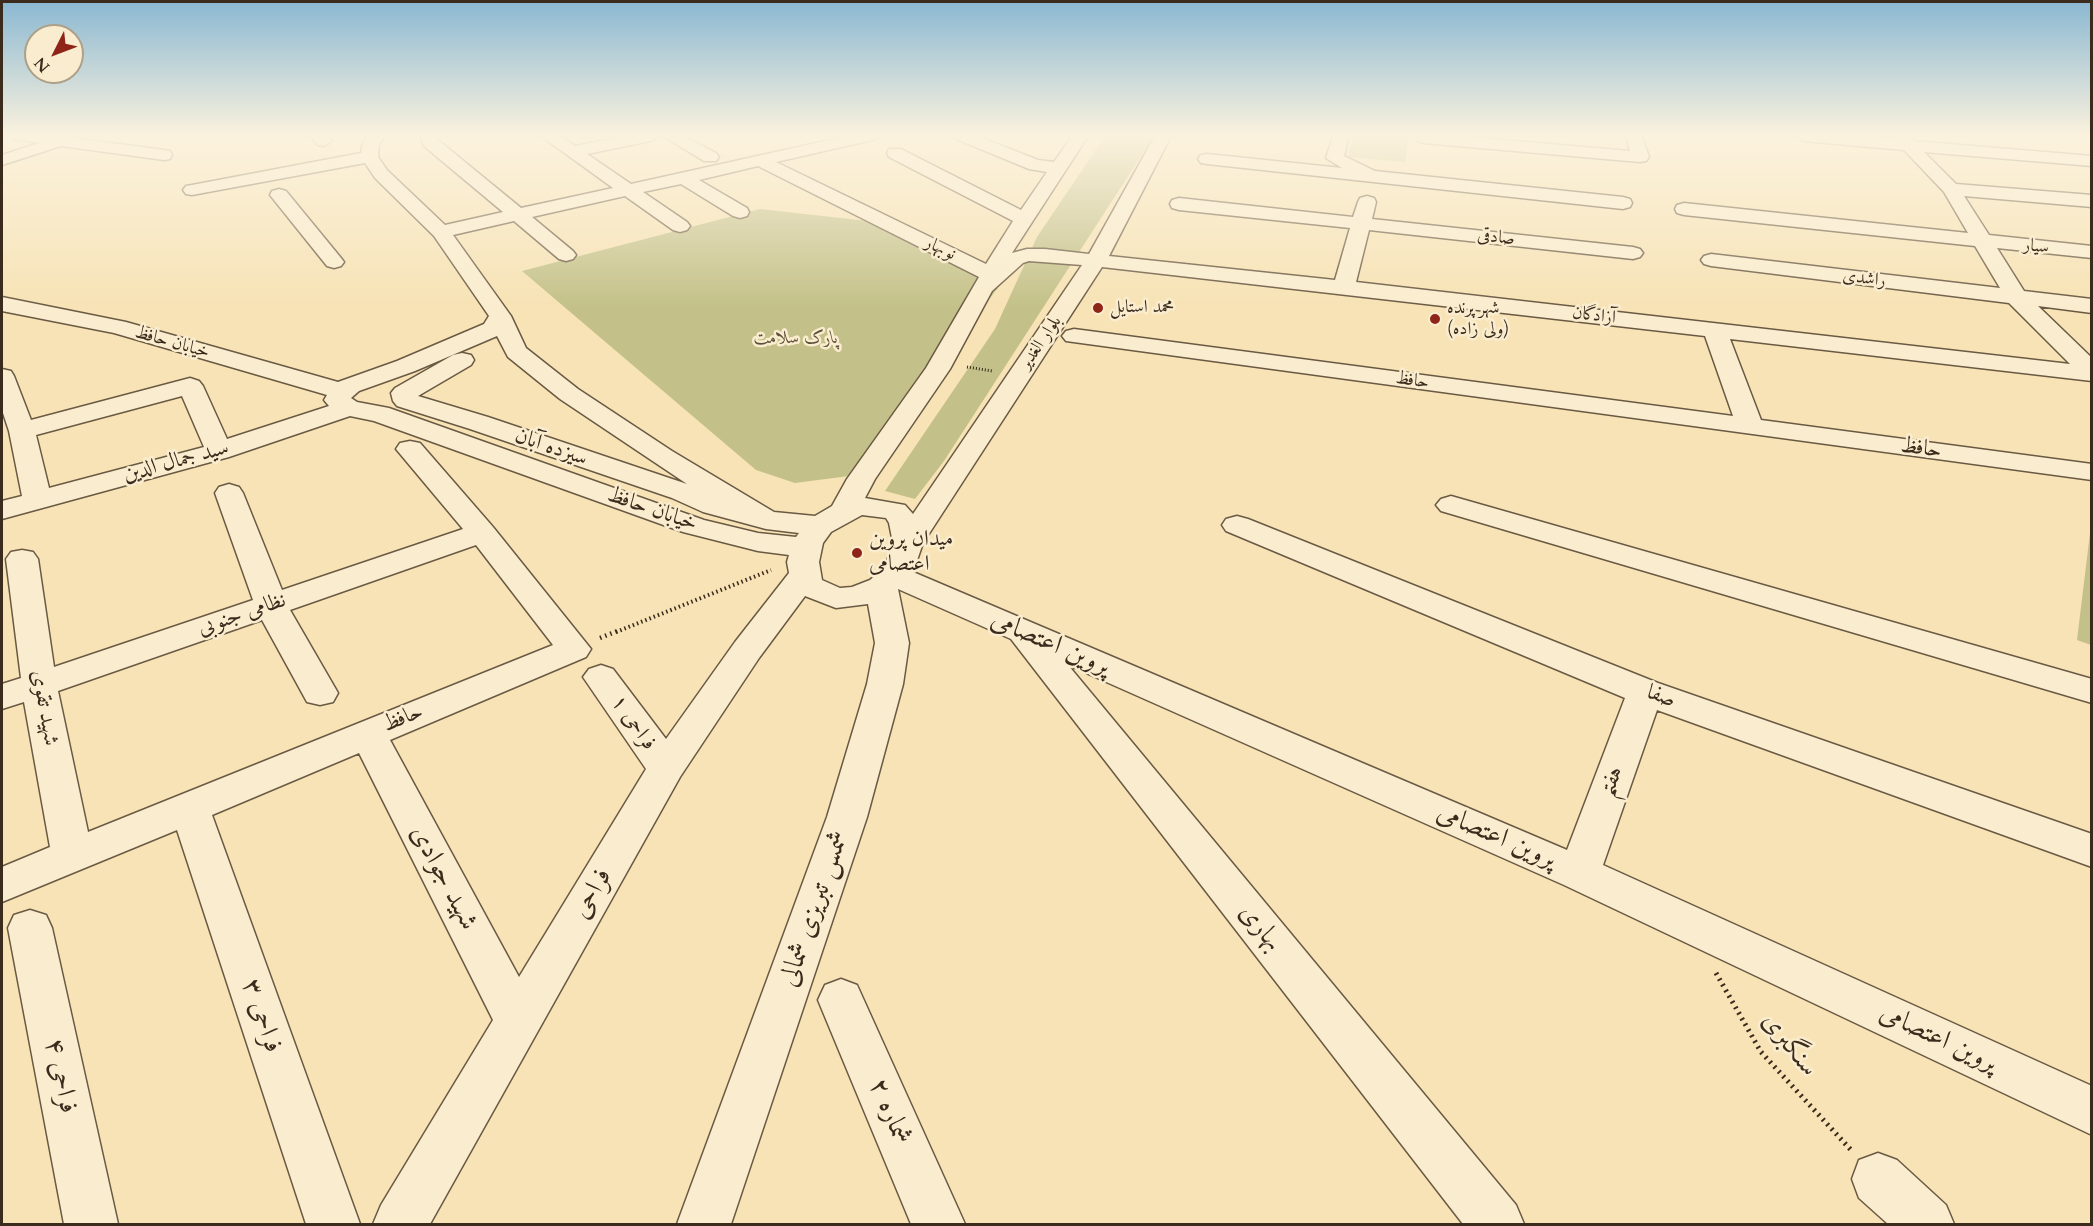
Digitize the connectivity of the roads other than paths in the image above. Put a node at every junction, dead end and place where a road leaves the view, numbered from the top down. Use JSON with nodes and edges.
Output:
{"nodes":[{"id":1,"x":287,"y":193,"type":"edge"},
{"id":2,"x":401,"y":193,"type":"edge"},
{"id":3,"x":492,"y":193,"type":"edge"},
{"id":4,"x":618,"y":193,"type":"edge"},
{"id":5,"x":631,"y":193,"type":"edge"},
{"id":6,"x":709,"y":193,"type":"edge"},
{"id":7,"x":821,"y":193,"type":"edge"},
{"id":8,"x":974,"y":193,"type":"edge"},
{"id":9,"x":1042,"y":193,"type":"edge"},
{"id":10,"x":1132,"y":193,"type":"edge"},
{"id":11,"x":1369,"y":193,"type":"edge"},
{"id":12,"x":1529,"y":193,"type":"edge"},
{"id":13,"x":1953,"y":193,"type":"edge"},
{"id":14,"x":2000,"y":193,"type":"edge"},
{"id":15,"x":2091,"y":201,"type":"edge"},
{"id":16,"x":1623,"y":203,"type":"dead end"},
{"id":17,"x":1179,"y":204,"type":"dead end"},
{"id":18,"x":1684,"y":209,"type":"dead end"},
{"id":19,"x":740,"y":212,"type":"dead end"},
{"id":20,"x":517,"y":215,"type":"junction"},
{"id":21,"x":1024,"y":219,"type":"junction"},
{"id":22,"x":1360,"y":222,"type":"junction"},
{"id":23,"x":680,"y":226,"type":"dead end"},
{"id":24,"x":441,"y":232,"type":"junction"},
{"id":25,"x":1981,"y":241,"type":"junction"},
{"id":26,"x":2091,"y":252,"type":"edge"},
{"id":27,"x":1633,"y":253,"type":"dead end"},
{"id":28,"x":566,"y":255,"type":"dead end"},
{"id":29,"x":1096,"y":260,"type":"junction"},
{"id":30,"x":1711,"y":260,"type":"dead end"},
{"id":31,"x":334,"y":262,"type":"dead end"},
{"id":32,"x":987,"y":280,"type":"junction"},
{"id":33,"x":1344,"y":287,"type":"junction"},
{"id":34,"x":2017,"y":298,"type":"junction"},
{"id":35,"x":2,"y":304,"type":"edge"},
{"id":36,"x":2091,"y":306,"type":"edge"},
{"id":37,"x":500,"y":316,"type":"junction"},
{"id":38,"x":1715,"y":330,"type":"junction"},
{"id":39,"x":1074,"y":336,"type":"dead end"},
{"id":40,"x":516,"y":352,"type":"junction"},
{"id":41,"x":2091,"y":373,"type":"edge"},
{"id":42,"x":2,"y":384,"type":"edge"},
{"id":43,"x":349,"y":394,"type":"junction"},
{"id":44,"x":400,"y":416,"type":"junction"},
{"id":45,"x":1750,"y":427,"type":"junction"},
{"id":46,"x":22,"y":431,"type":"junction"},
{"id":47,"x":219,"y":452,"type":"junction"},
{"id":48,"x":2091,"y":472,"type":"edge"},
{"id":49,"x":229,"y":493,"type":"dead end"},
{"id":50,"x":37,"y":500,"type":"junction"},
{"id":51,"x":1451,"y":506,"type":"dead end"},
{"id":52,"x":2,"y":510,"type":"edge"},
{"id":53,"x":766,"y":520,"type":"junction"},
{"id":54,"x":1237,"y":525,"type":"dead end"},
{"id":55,"x":482,"y":533,"type":"junction"},
{"id":56,"x":816,"y":543,"type":"junction"},
{"id":57,"x":22,"y":559,"type":"dead end"},
{"id":58,"x":894,"y":569,"type":"junction"},
{"id":59,"x":271,"y":605,"type":"junction"},
{"id":60,"x":1023,"y":632,"type":"junction"},
{"id":61,"x":601,"y":677,"type":"dead end"},
{"id":62,"x":39,"y":684,"type":"junction"},
{"id":63,"x":2091,"y":691,"type":"edge"},
{"id":64,"x":1645,"y":692,"type":"junction"},
{"id":65,"x":320,"y":693,"type":"dead end"},
{"id":66,"x":2,"y":697,"type":"edge"},
{"id":67,"x":368,"y":734,"type":"junction"},
{"id":68,"x":666,"y":768,"type":"junction"},
{"id":69,"x":189,"y":807,"type":"junction"},
{"id":70,"x":2091,"y":851,"type":"edge"},
{"id":71,"x":72,"y":855,"type":"junction"},
{"id":72,"x":1579,"y":873,"type":"junction"},
{"id":73,"x":2,"y":885,"type":"edge"},
{"id":74,"x":30,"y":928,"type":"dead end"},
{"id":75,"x":841,"y":1000,"type":"dead end"},
{"id":76,"x":519,"y":1023,"type":"junction"},
{"id":77,"x":2091,"y":1111,"type":"edge"},
{"id":78,"x":1878,"y":1179,"type":"road end"},
{"id":79,"x":91,"y":1224,"type":"edge"},
{"id":80,"x":333,"y":1224,"type":"edge"},
{"id":81,"x":400,"y":1224,"type":"edge"},
{"id":82,"x":704,"y":1224,"type":"edge"},
{"id":83,"x":938,"y":1224,"type":"edge"},
{"id":84,"x":1497,"y":1224,"type":"edge"},
{"id":85,"x":1927,"y":1224,"type":"edge"}],
"edges":[{"from":1,"to":31,"type":"street"},
{"from":2,"to":24,"type":"street"},
{"from":3,"to":20,"type":"street"},
{"from":4,"to":20,"type":"street"},
{"from":5,"to":23,"type":"street"},
{"from":6,"to":19,"type":"street"},
{"from":7,"to":32,"type":"street","name":"نوبهار"},
{"from":8,"to":21,"type":"street"},
{"from":9,"to":21,"type":"street"},
{"from":10,"to":29,"type":"street","name":"بلوار الغدیر"},
{"from":11,"to":22,"type":"street"},
{"from":12,"to":16,"type":"street"},
{"from":13,"to":25,"type":"street"},
{"from":14,"to":15,"type":"street"},
{"from":17,"to":22,"type":"street","name":"صادقی"},
{"from":18,"to":25,"type":"street","name":"سیار"},
{"from":20,"to":24,"type":"street"},
{"from":20,"to":28,"type":"street"},
{"from":21,"to":32,"type":"street"},
{"from":22,"to":27,"type":"street","name":"صادقی"},
{"from":22,"to":33,"type":"street"},
{"from":24,"to":37,"type":"street"},
{"from":25,"to":26,"type":"street","name":"سیار"},
{"from":25,"to":34,"type":"street"},
{"from":29,"to":32,"type":"street","name":"آزادگان"},
{"from":29,"to":33,"type":"street","name":"آزادگان"},
{"from":29,"to":58,"type":"street","name":"بلوار الغدیر"},
{"from":30,"to":34,"type":"street","name":"راشدی"},
{"from":32,"to":56,"type":"street"},
{"from":33,"to":38,"type":"street","name":"آزادگان"},
{"from":34,"to":36,"type":"street","name":"راشدی"},
{"from":34,"to":41,"type":"street"},
{"from":35,"to":43,"type":"street","name":"خیابان حافظ"},
{"from":37,"to":40,"type":"street"},
{"from":37,"to":43,"type":"street","name":"سید جمال الدین"},
{"from":38,"to":41,"type":"street","name":"آزادگان"},
{"from":38,"to":45,"type":"street"},
{"from":39,"to":45,"type":"street","name":"حافظ"},
{"from":40,"to":44,"type":"street"},
{"from":40,"to":53,"type":"street"},
{"from":42,"to":46,"type":"street"},
{"from":43,"to":44,"type":"street","name":"خیابان حافظ"},
{"from":43,"to":47,"type":"street","name":"سید جمال الدین"},
{"from":44,"to":53,"type":"street","name":"سیزده آبان"},
{"from":44,"to":55,"type":"street"},
{"from":44,"to":56,"type":"street","name":"خیابان حافظ"},
{"from":45,"to":48,"type":"street","name":"حافظ"},
{"from":46,"to":47,"type":"street"},
{"from":46,"to":50,"type":"street"},
{"from":47,"to":50,"type":"street","name":"سید جمال الدین"},
{"from":49,"to":59,"type":"street"},
{"from":50,"to":52,"type":"street","name":"سید جمال الدین"},
{"from":51,"to":63,"type":"street"},
{"from":53,"to":56,"type":"street","name":"سیزده آبان"},
{"from":54,"to":64,"type":"street","name":"صفا"},
{"from":55,"to":59,"type":"street","name":"نظامی جنوبی"},
{"from":55,"to":67,"type":"street","name":"حافظ"},
{"from":56,"to":58,"type":"street"},
{"from":56,"to":58,"type":"street"},
{"from":56,"to":68,"type":"street","name":"فراحی"},
{"from":57,"to":62,"type":"street","name":"شهید تقوی"},
{"from":58,"to":60,"type":"street","name":"پروین اعتصامی"},
{"from":58,"to":82,"type":"street","name":"شمس تبریزی شمالی"},
{"from":59,"to":62,"type":"street","name":"نظامی جنوبی"},
{"from":59,"to":65,"type":"street"},
{"from":60,"to":72,"type":"street","name":"پروین اعتصامی"},
{"from":60,"to":84,"type":"street","name":"بهاری"},
{"from":61,"to":68,"type":"street","name":"فراحی ۱"},
{"from":62,"to":66,"type":"street","name":"نظامی جنوبی"},
{"from":62,"to":71,"type":"street","name":"شهید تقوی"},
{"from":64,"to":70,"type":"street","name":"صفا"},
{"from":64,"to":72,"type":"street","name":"هفتم"},
{"from":67,"to":69,"type":"street","name":"حافظ"},
{"from":67,"to":76,"type":"street","name":"شهید جوادی"},
{"from":68,"to":76,"type":"street","name":"فراحی"},
{"from":69,"to":71,"type":"street","name":"حافظ"},
{"from":69,"to":80,"type":"street","name":"فراحی ۳"},
{"from":71,"to":73,"type":"street","name":"حافظ"},
{"from":72,"to":77,"type":"street","name":"پروین اعتصامی"},
{"from":74,"to":79,"type":"street","name":"فراحی ۴"},
{"from":75,"to":83,"type":"street","name":"شماره ۲"},
{"from":76,"to":81,"type":"street","name":"فراحی"},
{"from":78,"to":85,"type":"street"}]}
